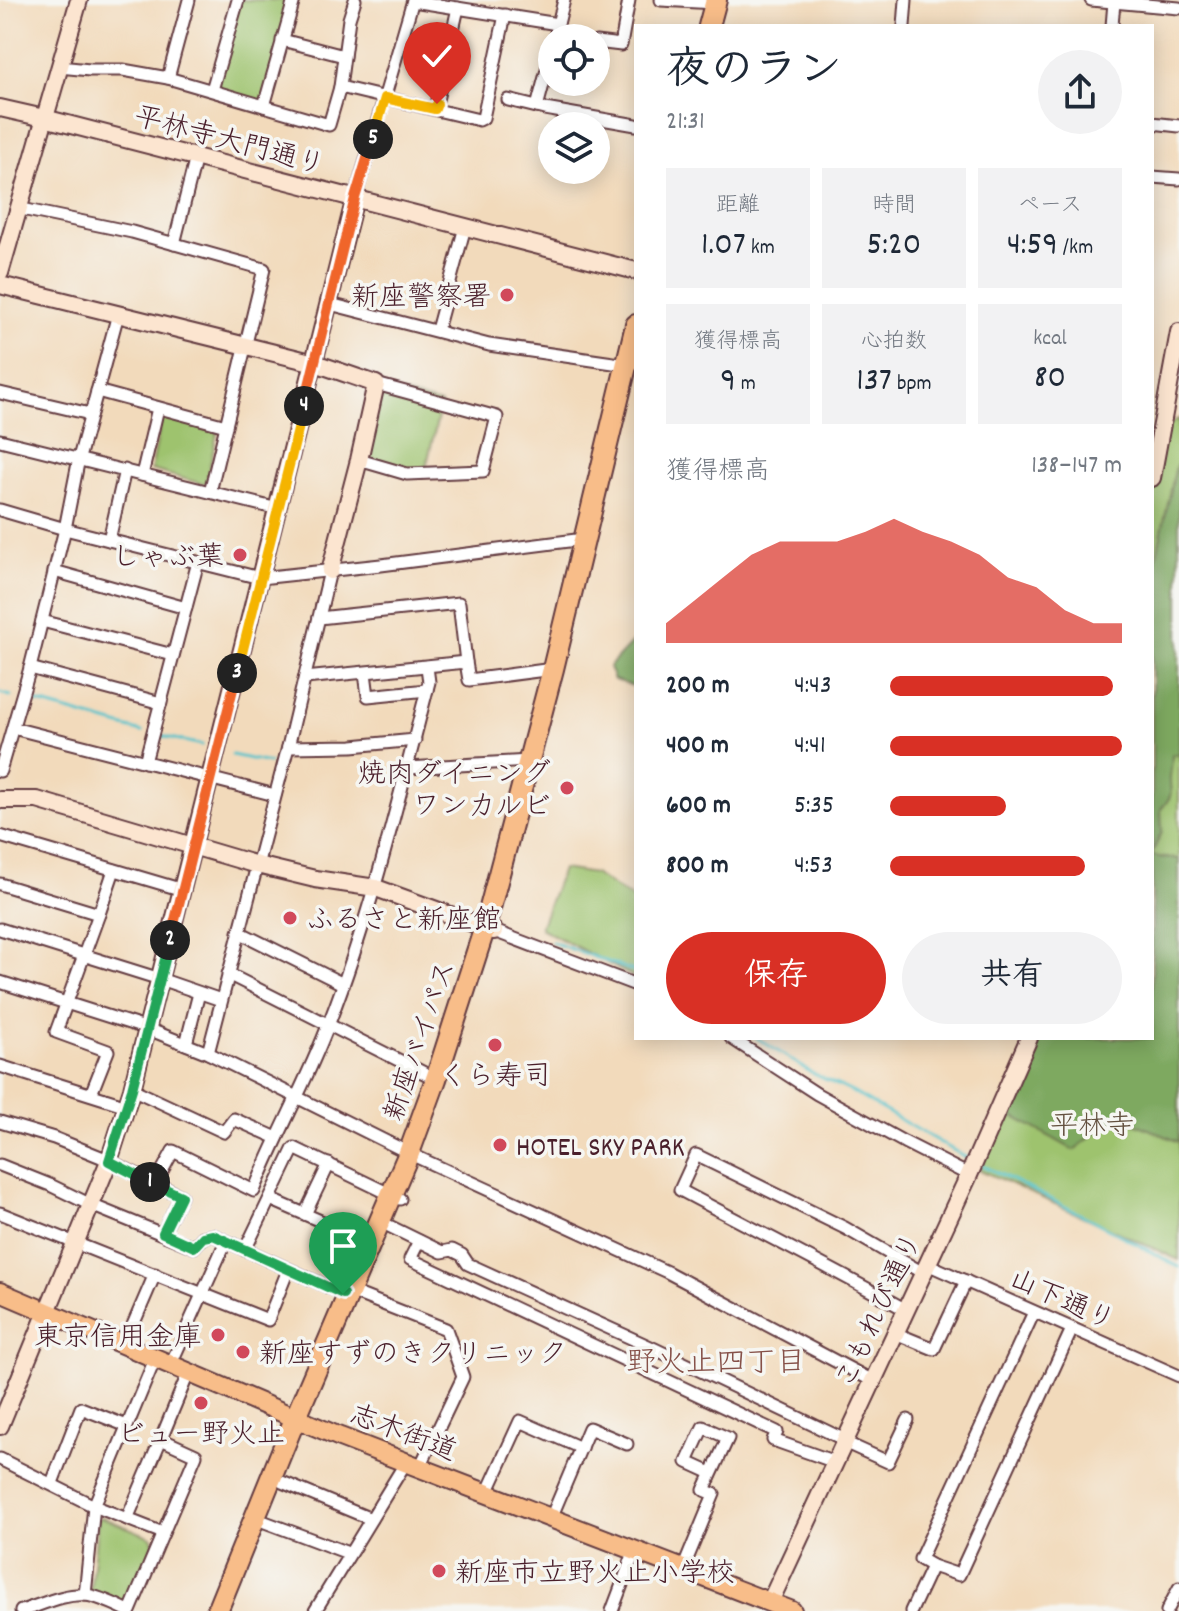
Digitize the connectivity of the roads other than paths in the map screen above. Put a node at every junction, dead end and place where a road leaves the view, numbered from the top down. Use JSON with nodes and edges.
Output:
{"nodes":[{"id":1,"x":79,"y":0,"type":"edge"},
{"id":2,"x":189,"y":0,"type":"edge"},
{"id":3,"x":238,"y":0,"type":"edge"},
{"id":4,"x":294,"y":0,"type":"edge"},
{"id":5,"x":355,"y":0,"type":"edge"},
{"id":6,"x":413,"y":0,"type":"edge"},
{"id":7,"x":564,"y":0,"type":"edge"},
{"id":8,"x":629,"y":0,"type":"edge"},
{"id":9,"x":661,"y":0,"type":"edge"},
{"id":10,"x":906,"y":0,"type":"edge"},
{"id":11,"x":1091,"y":0,"type":"edge"},
{"id":12,"x":719,"y":1,"type":"edge"},
{"id":13,"x":1114,"y":2,"type":"junction"},
{"id":14,"x":458,"y":8,"type":"junction"},
{"id":15,"x":1179,"y":8,"type":"edge"},
{"id":16,"x":505,"y":15,"type":"junction"},
{"id":17,"x":558,"y":24,"type":"joint"},
{"id":18,"x":710,"y":24,"type":"edge"},
{"id":19,"x":719,"y":24,"type":"edge"},
{"id":20,"x":904,"y":24,"type":"edge"},
{"id":21,"x":1112,"y":24,"type":"edge"},
{"id":22,"x":282,"y":40,"type":"junction"},
{"id":23,"x":610,"y":44,"type":"edge"},
{"id":24,"x":344,"y":56,"type":"junction"},
{"id":25,"x":59,"y":67,"type":"junction"},
{"id":26,"x":168,"y":78,"type":"junction"},
{"id":27,"x":340,"y":87,"type":"junction"},
{"id":28,"x":212,"y":90,"type":"junction"},
{"id":29,"x":540,"y":96,"type":"edge"},
{"id":30,"x":385,"y":98,"type":"junction"},
{"id":31,"x":508,"y":100,"type":"dead end"},
{"id":32,"x":264,"y":106,"type":"junction"},
{"id":33,"x":537,"y":107,"type":"junction"},
{"id":34,"x":0,"y":108,"type":"edge"},
{"id":35,"x":435,"y":109,"type":"junction"},
{"id":36,"x":44,"y":118,"type":"junction"},
{"id":37,"x":1154,"y":123,"type":"edge"},
{"id":38,"x":634,"y":125,"type":"edge"},
{"id":39,"x":1179,"y":126,"type":"edge"},
{"id":40,"x":196,"y":157,"type":"junction"},
{"id":41,"x":1154,"y":177,"type":"edge"},
{"id":42,"x":1179,"y":179,"type":"edge"},
{"id":43,"x":355,"y":198,"type":"junction"},
{"id":44,"x":17,"y":208,"type":"junction"},
{"id":45,"x":465,"y":227,"type":"junction"},
{"id":46,"x":174,"y":244,"type":"junction"},
{"id":47,"x":3,"y":250,"type":"edge"},
{"id":48,"x":634,"y":270,"type":"edge"},
{"id":49,"x":0,"y":273,"type":"edge"},
{"id":50,"x":0,"y":285,"type":"edge"},
{"id":51,"x":330,"y":304,"type":"junction"},
{"id":52,"x":118,"y":314,"type":"junction"},
{"id":53,"x":437,"y":330,"type":"junction"},
{"id":54,"x":1179,"y":332,"type":"edge"},
{"id":55,"x":634,"y":342,"type":"edge"},
{"id":56,"x":245,"y":346,"type":"junction"},
{"id":57,"x":315,"y":363,"type":"junction"},
{"id":58,"x":631,"y":367,"type":"edge"},
{"id":59,"x":376,"y":384,"type":"junction"},
{"id":60,"x":97,"y":391,"type":"junction"},
{"id":61,"x":0,"y":393,"type":"edge"},
{"id":62,"x":1166,"y":407,"type":"edge"},
{"id":63,"x":158,"y":408,"type":"junction"},
{"id":64,"x":90,"y":414,"type":"junction"},
{"id":65,"x":226,"y":426,"type":"junction"},
{"id":66,"x":0,"y":440,"type":"edge"},
{"id":67,"x":79,"y":458,"type":"junction"},
{"id":68,"x":359,"y":460,"type":"junction"},
{"id":69,"x":1154,"y":464,"type":"edge"},
{"id":70,"x":125,"y":470,"type":"junction"},
{"id":71,"x":142,"y":475,"type":"junction"},
{"id":72,"x":210,"y":492,"type":"junction"},
{"id":73,"x":278,"y":509,"type":"junction"},
{"id":74,"x":0,"y":510,"type":"edge"},
{"id":75,"x":65,"y":529,"type":"junction"},
{"id":76,"x":584,"y":539,"type":"junction"},
{"id":77,"x":109,"y":540,"type":"junction"},
{"id":78,"x":198,"y":562,"type":"junction"},
{"id":79,"x":54,"y":571,"type":"junction"},
{"id":80,"x":330,"y":571,"type":"junction"},
{"id":81,"x":260,"y":578,"type":"junction"},
{"id":82,"x":186,"y":608,"type":"junction"},
{"id":83,"x":319,"y":618,"type":"junction"},
{"id":84,"x":42,"y":621,"type":"junction"},
{"id":85,"x":173,"y":655,"type":"junction"},
{"id":86,"x":466,"y":662,"type":"junction"},
{"id":87,"x":427,"y":667,"type":"junction"},
{"id":88,"x":30,"y":668,"type":"junction"},
{"id":89,"x":553,"y":669,"type":"junction"},
{"id":90,"x":365,"y":673,"type":"junction"},
{"id":91,"x":305,"y":678,"type":"junction"},
{"id":92,"x":427,"y":690,"type":"junction"},
{"id":93,"x":161,"y":703,"type":"junction"},
{"id":94,"x":13,"y":728,"type":"junction"},
{"id":95,"x":415,"y":740,"type":"junction"},
{"id":96,"x":288,"y":747,"type":"junction"},
{"id":97,"x":529,"y":761,"type":"junction"},
{"id":98,"x":145,"y":762,"type":"junction"},
{"id":99,"x":408,"y":768,"type":"junction"},
{"id":100,"x":0,"y":771,"type":"edge"},
{"id":101,"x":211,"y":778,"type":"junction"},
{"id":102,"x":275,"y":795,"type":"junction"},
{"id":103,"x":0,"y":800,"type":"edge"},
{"id":104,"x":0,"y":836,"type":"edge"},
{"id":105,"x":193,"y":846,"type":"junction"},
{"id":106,"x":257,"y":865,"type":"junction"},
{"id":107,"x":114,"y":870,"type":"junction"},
{"id":108,"x":0,"y":884,"type":"edge"},
{"id":109,"x":376,"y":888,"type":"junction"},
{"id":110,"x":183,"y":890,"type":"junction"},
{"id":111,"x":99,"y":914,"type":"junction"},
{"id":112,"x":0,"y":929,"type":"edge"},
{"id":113,"x":490,"y":929,"type":"junction"},
{"id":114,"x":239,"y":932,"type":"junction"},
{"id":115,"x":84,"y":956,"type":"junction"},
{"id":116,"x":228,"y":974,"type":"junction"},
{"id":117,"x":160,"y":979,"type":"junction"},
{"id":118,"x":0,"y":982,"type":"edge"},
{"id":119,"x":343,"y":984,"type":"junction"},
{"id":120,"x":634,"y":984,"type":"edge"},
{"id":121,"x":199,"y":993,"type":"junction"},
{"id":122,"x":221,"y":1000,"type":"junction"},
{"id":123,"x":68,"y":1003,"type":"junction"},
{"id":124,"x":329,"y":1024,"type":"junction"},
{"id":125,"x":148,"y":1029,"type":"junction"},
{"id":126,"x":734,"y":1040,"type":"edge"},
{"id":127,"x":1028,"y":1040,"type":"edge"},
{"id":128,"x":186,"y":1044,"type":"junction"},
{"id":129,"x":208,"y":1053,"type":"junction"},
{"id":130,"x":0,"y":1066,"type":"edge"},
{"id":131,"x":436,"y":1079,"type":"junction"},
{"id":132,"x":132,"y":1089,"type":"junction"},
{"id":133,"x":91,"y":1094,"type":"junction"},
{"id":134,"x":297,"y":1096,"type":"junction"},
{"id":135,"x":127,"y":1106,"type":"junction"},
{"id":136,"x":0,"y":1122,"type":"edge"},
{"id":137,"x":277,"y":1138,"type":"junction"},
{"id":138,"x":413,"y":1155,"type":"junction"},
{"id":139,"x":109,"y":1161,"type":"junction"},
{"id":140,"x":329,"y":1164,"type":"junction"},
{"id":141,"x":0,"y":1165,"type":"edge"},
{"id":142,"x":969,"y":1175,"type":"junction"},
{"id":143,"x":155,"y":1184,"type":"junction"},
{"id":144,"x":396,"y":1197,"type":"junction"},
{"id":145,"x":270,"y":1199,"type":"junction"},
{"id":146,"x":91,"y":1205,"type":"junction"},
{"id":147,"x":0,"y":1213,"type":"edge"},
{"id":148,"x":305,"y":1214,"type":"junction"},
{"id":149,"x":389,"y":1226,"type":"junction"},
{"id":150,"x":163,"y":1233,"type":"junction"},
{"id":151,"x":226,"y":1241,"type":"junction"},
{"id":152,"x":419,"y":1241,"type":"junction"},
{"id":153,"x":76,"y":1242,"type":"junction"},
{"id":154,"x":371,"y":1243,"type":"junction"},
{"id":155,"x":245,"y":1250,"type":"junction"},
{"id":156,"x":925,"y":1268,"type":"junction"},
{"id":157,"x":288,"y":1270,"type":"junction"},
{"id":158,"x":155,"y":1274,"type":"junction"},
{"id":159,"x":966,"y":1281,"type":"junction"},
{"id":160,"x":0,"y":1292,"type":"edge"},
{"id":161,"x":202,"y":1293,"type":"junction"},
{"id":162,"x":354,"y":1296,"type":"junction"},
{"id":163,"x":906,"y":1310,"type":"junction"},
{"id":164,"x":46,"y":1312,"type":"junction"},
{"id":165,"x":1034,"y":1312,"type":"junction"},
{"id":166,"x":1072,"y":1329,"type":"junction"},
{"id":167,"x":895,"y":1333,"type":"junction"},
{"id":168,"x":124,"y":1346,"type":"junction"},
{"id":169,"x":655,"y":1349,"type":"junction"},
{"id":170,"x":162,"y":1362,"type":"junction"},
{"id":171,"x":646,"y":1369,"type":"junction"},
{"id":172,"x":188,"y":1374,"type":"junction"},
{"id":173,"x":1179,"y":1376,"type":"edge"},
{"id":174,"x":873,"y":1381,"type":"junction"},
{"id":175,"x":908,"y":1420,"type":"dead end"},
{"id":176,"x":301,"y":1422,"type":"junction"},
{"id":177,"x":0,"y":1426,"type":"edge"},
{"id":178,"x":127,"y":1426,"type":"junction"},
{"id":179,"x":161,"y":1439,"type":"junction"},
{"id":180,"x":845,"y":1441,"type":"junction"},
{"id":181,"x":627,"y":1444,"type":"dead end"},
{"id":182,"x":581,"y":1448,"type":"junction"},
{"id":183,"x":0,"y":1459,"type":"edge"},
{"id":184,"x":835,"y":1462,"type":"junction"},
{"id":185,"x":413,"y":1464,"type":"junction"},
{"id":186,"x":711,"y":1473,"type":"dead end"},
{"id":187,"x":282,"y":1482,"type":"junction"},
{"id":188,"x":52,"y":1483,"type":"junction"},
{"id":189,"x":487,"y":1493,"type":"junction"},
{"id":190,"x":94,"y":1506,"type":"junction"},
{"id":191,"x":551,"y":1518,"type":"junction"},
{"id":192,"x":127,"y":1519,"type":"junction"},
{"id":193,"x":371,"y":1519,"type":"junction"},
{"id":194,"x":265,"y":1522,"type":"junction"},
{"id":195,"x":163,"y":1533,"type":"junction"},
{"id":196,"x":635,"y":1550,"type":"junction"},
{"id":197,"x":348,"y":1553,"type":"junction"},
{"id":198,"x":932,"y":1566,"type":"junction"},
{"id":199,"x":683,"y":1569,"type":"junction"},
{"id":200,"x":1179,"y":1588,"type":"edge"},
{"id":201,"x":85,"y":1595,"type":"junction"},
{"id":202,"x":766,"y":1605,"type":"edge"},
{"id":203,"x":21,"y":1611,"type":"edge"},
{"id":204,"x":130,"y":1611,"type":"edge"},
{"id":205,"x":217,"y":1611,"type":"edge"},
{"id":206,"x":228,"y":1611,"type":"edge"},
{"id":207,"x":315,"y":1611,"type":"edge"},
{"id":208,"x":612,"y":1611,"type":"edge"},
{"id":209,"x":792,"y":1611,"type":"edge"},
{"id":210,"x":911,"y":1611,"type":"edge"},
{"id":211,"x":1167,"y":1611,"type":"edge"}],
"edges":[{"from":1,"to":25,"type":"street"},
{"from":2,"to":26,"type":"street"},
{"from":3,"to":28,"type":"street"},
{"from":4,"to":22,"type":"street"},
{"from":5,"to":24,"type":"street"},
{"from":6,"to":14,"type":"street"},
{"from":6,"to":30,"type":"street"},
{"from":7,"to":17,"type":"street"},
{"from":8,"to":23,"type":"street"},
{"from":9,"to":12,"type":"street"},
{"from":10,"to":20,"type":"street"},
{"from":11,"to":13,"type":"street"},
{"from":12,"to":18,"type":"highway"},
{"from":12,"to":19,"type":"highway"},
{"from":13,"to":15,"type":"street"},
{"from":13,"to":21,"type":"street"},
{"from":14,"to":16,"type":"street"},
{"from":14,"to":35,"type":"street"},
{"from":16,"to":17,"type":"street"},
{"from":16,"to":35,"type":"street"},
{"from":22,"to":24,"type":"street"},
{"from":22,"to":32,"type":"street"},
{"from":24,"to":27,"type":"street"},
{"from":25,"to":26,"type":"street"},
{"from":25,"to":36,"type":"street"},
{"from":26,"to":28,"type":"street"},
{"from":27,"to":30,"type":"street"},
{"from":27,"to":32,"type":"street"},
{"from":28,"to":32,"type":"street"},
{"from":29,"to":33,"type":"street"},
{"from":30,"to":35,"type":"street"},
{"from":30,"to":43,"type":"street"},
{"from":31,"to":33,"type":"street"},
{"from":33,"to":38,"type":"street"},
{"from":34,"to":36,"type":"street","name":"平林寺大門通り"},
{"from":36,"to":40,"type":"street","name":"平林寺大門通り"},
{"from":36,"to":44,"type":"street"},
{"from":37,"to":39,"type":"street"},
{"from":40,"to":43,"type":"street","name":"平林寺大門通り"},
{"from":40,"to":46,"type":"street"},
{"from":41,"to":42,"type":"street"},
{"from":43,"to":45,"type":"street","name":"平林寺大門通り"},
{"from":43,"to":51,"type":"street"},
{"from":44,"to":46,"type":"street"},
{"from":44,"to":47,"type":"street"},
{"from":45,"to":48,"type":"street","name":"平林寺大門通り"},
{"from":45,"to":53,"type":"street"},
{"from":46,"to":56,"type":"street"},
{"from":47,"to":49,"type":"street"},
{"from":50,"to":52,"type":"street"},
{"from":51,"to":53,"type":"street"},
{"from":51,"to":57,"type":"street"},
{"from":52,"to":56,"type":"street"},
{"from":52,"to":60,"type":"street"},
{"from":53,"to":58,"type":"street"},
{"from":54,"to":62,"type":"street"},
{"from":55,"to":58,"type":"highway","name":"新座バイパス"},
{"from":56,"to":57,"type":"street"},
{"from":56,"to":65,"type":"street"},
{"from":57,"to":59,"type":"street"},
{"from":57,"to":73,"type":"street"},
{"from":58,"to":76,"type":"highway","name":"新座バイパス"},
{"from":58,"to":113,"type":"highway","name":"新座バイパス"},
{"from":59,"to":68,"type":"street"},
{"from":59,"to":68,"type":"street"},
{"from":60,"to":63,"type":"street"},
{"from":60,"to":64,"type":"street"},
{"from":61,"to":64,"type":"street"},
{"from":62,"to":69,"type":"street"},
{"from":63,"to":65,"type":"street"},
{"from":63,"to":71,"type":"street"},
{"from":64,"to":67,"type":"street"},
{"from":65,"to":72,"type":"street"},
{"from":66,"to":67,"type":"street"},
{"from":67,"to":70,"type":"street"},
{"from":67,"to":75,"type":"street"},
{"from":68,"to":80,"type":"street"},
{"from":70,"to":71,"type":"street"},
{"from":70,"to":77,"type":"street"},
{"from":71,"to":72,"type":"street"},
{"from":72,"to":73,"type":"street"},
{"from":73,"to":81,"type":"street"},
{"from":74,"to":75,"type":"street"},
{"from":75,"to":77,"type":"street"},
{"from":75,"to":79,"type":"street"},
{"from":76,"to":80,"type":"street"},
{"from":76,"to":89,"type":"highway","name":"新座バイパス"},
{"from":77,"to":78,"type":"street"},
{"from":78,"to":81,"type":"street"},
{"from":78,"to":82,"type":"street"},
{"from":79,"to":82,"type":"street"},
{"from":79,"to":84,"type":"street"},
{"from":80,"to":81,"type":"street"},
{"from":80,"to":83,"type":"street"},
{"from":81,"to":101,"type":"street"},
{"from":82,"to":85,"type":"street"},
{"from":83,"to":86,"type":"street"},
{"from":83,"to":91,"type":"street"},
{"from":84,"to":85,"type":"street"},
{"from":84,"to":88,"type":"street"},
{"from":85,"to":93,"type":"street"},
{"from":86,"to":87,"type":"street"},
{"from":86,"to":89,"type":"street"},
{"from":87,"to":90,"type":"street"},
{"from":87,"to":92,"type":"street"},
{"from":88,"to":93,"type":"street"},
{"from":88,"to":94,"type":"street"},
{"from":89,"to":97,"type":"highway","name":"新座バイパス"},
{"from":90,"to":91,"type":"street"},
{"from":90,"to":92,"type":"street"},
{"from":91,"to":96,"type":"street"},
{"from":92,"to":95,"type":"street"},
{"from":93,"to":98,"type":"street"},
{"from":94,"to":98,"type":"street"},
{"from":94,"to":100,"type":"street"},
{"from":95,"to":96,"type":"street"},
{"from":95,"to":99,"type":"street"},
{"from":96,"to":102,"type":"street"},
{"from":97,"to":99,"type":"street"},
{"from":97,"to":113,"type":"highway","name":"新座バイパス"},
{"from":98,"to":101,"type":"street"},
{"from":99,"to":109,"type":"street"},
{"from":101,"to":102,"type":"street"},
{"from":101,"to":105,"type":"street"},
{"from":102,"to":106,"type":"street"},
{"from":103,"to":105,"type":"street"},
{"from":104,"to":107,"type":"street"},
{"from":105,"to":106,"type":"street"},
{"from":105,"to":110,"type":"street"},
{"from":106,"to":109,"type":"street"},
{"from":106,"to":114,"type":"street"},
{"from":107,"to":110,"type":"street"},
{"from":107,"to":111,"type":"street"},
{"from":108,"to":111,"type":"street"},
{"from":109,"to":113,"type":"street"},
{"from":109,"to":119,"type":"street"},
{"from":110,"to":117,"type":"street"},
{"from":111,"to":115,"type":"street"},
{"from":112,"to":115,"type":"street"},
{"from":113,"to":120,"type":"street"},
{"from":113,"to":131,"type":"highway","name":"新座バイパス"},
{"from":113,"to":138,"type":"highway","name":"新座バイパス"},
{"from":114,"to":116,"type":"street"},
{"from":114,"to":119,"type":"street"},
{"from":115,"to":117,"type":"street"},
{"from":115,"to":123,"type":"street"},
{"from":116,"to":122,"type":"street"},
{"from":116,"to":124,"type":"street"},
{"from":117,"to":121,"type":"street"},
{"from":117,"to":125,"type":"street"},
{"from":118,"to":123,"type":"street"},
{"from":119,"to":124,"type":"street"},
{"from":121,"to":122,"type":"street"},
{"from":121,"to":128,"type":"street"},
{"from":122,"to":129,"type":"street"},
{"from":123,"to":125,"type":"street"},
{"from":123,"to":133,"type":"street"},
{"from":124,"to":131,"type":"street"},
{"from":124,"to":134,"type":"street"},
{"from":125,"to":128,"type":"street"},
{"from":125,"to":132,"type":"street"},
{"from":126,"to":142,"type":"street"},
{"from":127,"to":142,"type":"street","name":"こもれび通り"},
{"from":128,"to":129,"type":"street"},
{"from":129,"to":134,"type":"street"},
{"from":130,"to":133,"type":"street"},
{"from":131,"to":138,"type":"highway","name":"新座バイパス"},
{"from":132,"to":135,"type":"street"},
{"from":132,"to":137,"type":"street"},
{"from":133,"to":135,"type":"street"},
{"from":134,"to":137,"type":"street"},
{"from":134,"to":138,"type":"street"},
{"from":135,"to":139,"type":"street"},
{"from":136,"to":139,"type":"street"},
{"from":137,"to":143,"type":"street"},
{"from":138,"to":144,"type":"highway","name":"新座バイパス"},
{"from":138,"to":174,"type":"street"},
{"from":139,"to":143,"type":"street"},
{"from":139,"to":146,"type":"street"},
{"from":140,"to":144,"type":"street"},
{"from":140,"to":145,"type":"street"},
{"from":140,"to":148,"type":"street"},
{"from":141,"to":146,"type":"street"},
{"from":142,"to":156,"type":"street","name":"こもれび通り"},
{"from":143,"to":150,"type":"street"},
{"from":144,"to":149,"type":"highway","name":"新座バイパス"},
{"from":144,"to":154,"type":"highway","name":"新座バイパス"},
{"from":145,"to":148,"type":"street"},
{"from":145,"to":155,"type":"street"},
{"from":146,"to":150,"type":"street"},
{"from":146,"to":153,"type":"street"},
{"from":147,"to":153,"type":"street"},
{"from":148,"to":154,"type":"street"},
{"from":149,"to":152,"type":"street"},
{"from":149,"to":162,"type":"highway","name":"新座バイパス"},
{"from":150,"to":151,"type":"street"},
{"from":151,"to":155,"type":"street"},
{"from":151,"to":161,"type":"street"},
{"from":152,"to":169,"type":"street"},
{"from":152,"to":171,"type":"street"},
{"from":153,"to":158,"type":"street"},
{"from":153,"to":164,"type":"street"},
{"from":154,"to":162,"type":"highway","name":"新座バイパス"},
{"from":155,"to":157,"type":"street"},
{"from":156,"to":159,"type":"street","name":"山下通り"},
{"from":156,"to":163,"type":"street","name":"こもれび通り"},
{"from":156,"to":163,"type":"street","name":"山下通り"},
{"from":157,"to":161,"type":"street"},
{"from":157,"to":162,"type":"street"},
{"from":158,"to":161,"type":"street"},
{"from":158,"to":168,"type":"street"},
{"from":159,"to":165,"type":"street","name":"山下通り"},
{"from":159,"to":167,"type":"street"},
{"from":160,"to":164,"type":"main road","name":"志木街道"},
{"from":161,"to":170,"type":"street"},
{"from":162,"to":176,"type":"highway","name":"新座バイパス"},
{"from":162,"to":185,"type":"street"},
{"from":163,"to":167,"type":"street","name":"こもれび通り"},
{"from":164,"to":168,"type":"main road","name":"志木街道"},
{"from":164,"to":177,"type":"street"},
{"from":165,"to":166,"type":"street","name":"山下通り"},
{"from":165,"to":198,"type":"street"},
{"from":166,"to":173,"type":"street","name":"山下通り"},
{"from":166,"to":198,"type":"street"},
{"from":167,"to":174,"type":"street","name":"こもれび通り"},
{"from":168,"to":170,"type":"main road","name":"志木街道"},
{"from":169,"to":171,"type":"street"},
{"from":169,"to":180,"type":"street"},
{"from":170,"to":172,"type":"main road","name":"志木街道"},
{"from":170,"to":178,"type":"street"},
{"from":171,"to":184,"type":"street"},
{"from":172,"to":176,"type":"main road","name":"志木街道"},
{"from":172,"to":179,"type":"street"},
{"from":174,"to":180,"type":"street","name":"こもれび通り"},
{"from":175,"to":180,"type":"street"},
{"from":176,"to":185,"type":"main road","name":"志木街道"},
{"from":176,"to":187,"type":"highway","name":"新座バイパス"},
{"from":176,"to":205,"type":"highway","name":"新座バイパス"},
{"from":178,"to":188,"type":"street"},
{"from":178,"to":190,"type":"street"},
{"from":179,"to":192,"type":"street"},
{"from":179,"to":195,"type":"street"},
{"from":180,"to":184,"type":"street","name":"こもれび通り"},
{"from":181,"to":182,"type":"street"},
{"from":182,"to":189,"type":"street"},
{"from":182,"to":191,"type":"street"},
{"from":183,"to":188,"type":"street"},
{"from":184,"to":202,"type":"street","name":"こもれび通り"},
{"from":185,"to":189,"type":"main road","name":"志木街道"},
{"from":185,"to":193,"type":"street"},
{"from":186,"to":199,"type":"street"},
{"from":187,"to":193,"type":"street"},
{"from":187,"to":194,"type":"highway","name":"新座バイパス"},
{"from":188,"to":190,"type":"street"},
{"from":189,"to":191,"type":"main road","name":"志木街道"},
{"from":190,"to":192,"type":"street"},
{"from":190,"to":201,"type":"street"},
{"from":191,"to":196,"type":"main road","name":"志木街道"},
{"from":192,"to":195,"type":"street"},
{"from":193,"to":197,"type":"street"},
{"from":194,"to":197,"type":"street"},
{"from":194,"to":206,"type":"highway","name":"新座バイパス"},
{"from":195,"to":204,"type":"street"},
{"from":196,"to":199,"type":"main road","name":"志木街道"},
{"from":196,"to":208,"type":"street"},
{"from":197,"to":207,"type":"street"},
{"from":198,"to":210,"type":"street"},
{"from":199,"to":202,"type":"main road","name":"志木街道"},
{"from":200,"to":211,"type":"street"},
{"from":201,"to":203,"type":"street"},
{"from":201,"to":204,"type":"street"},
{"from":202,"to":209,"type":"main road","name":"志木街道"}]}
